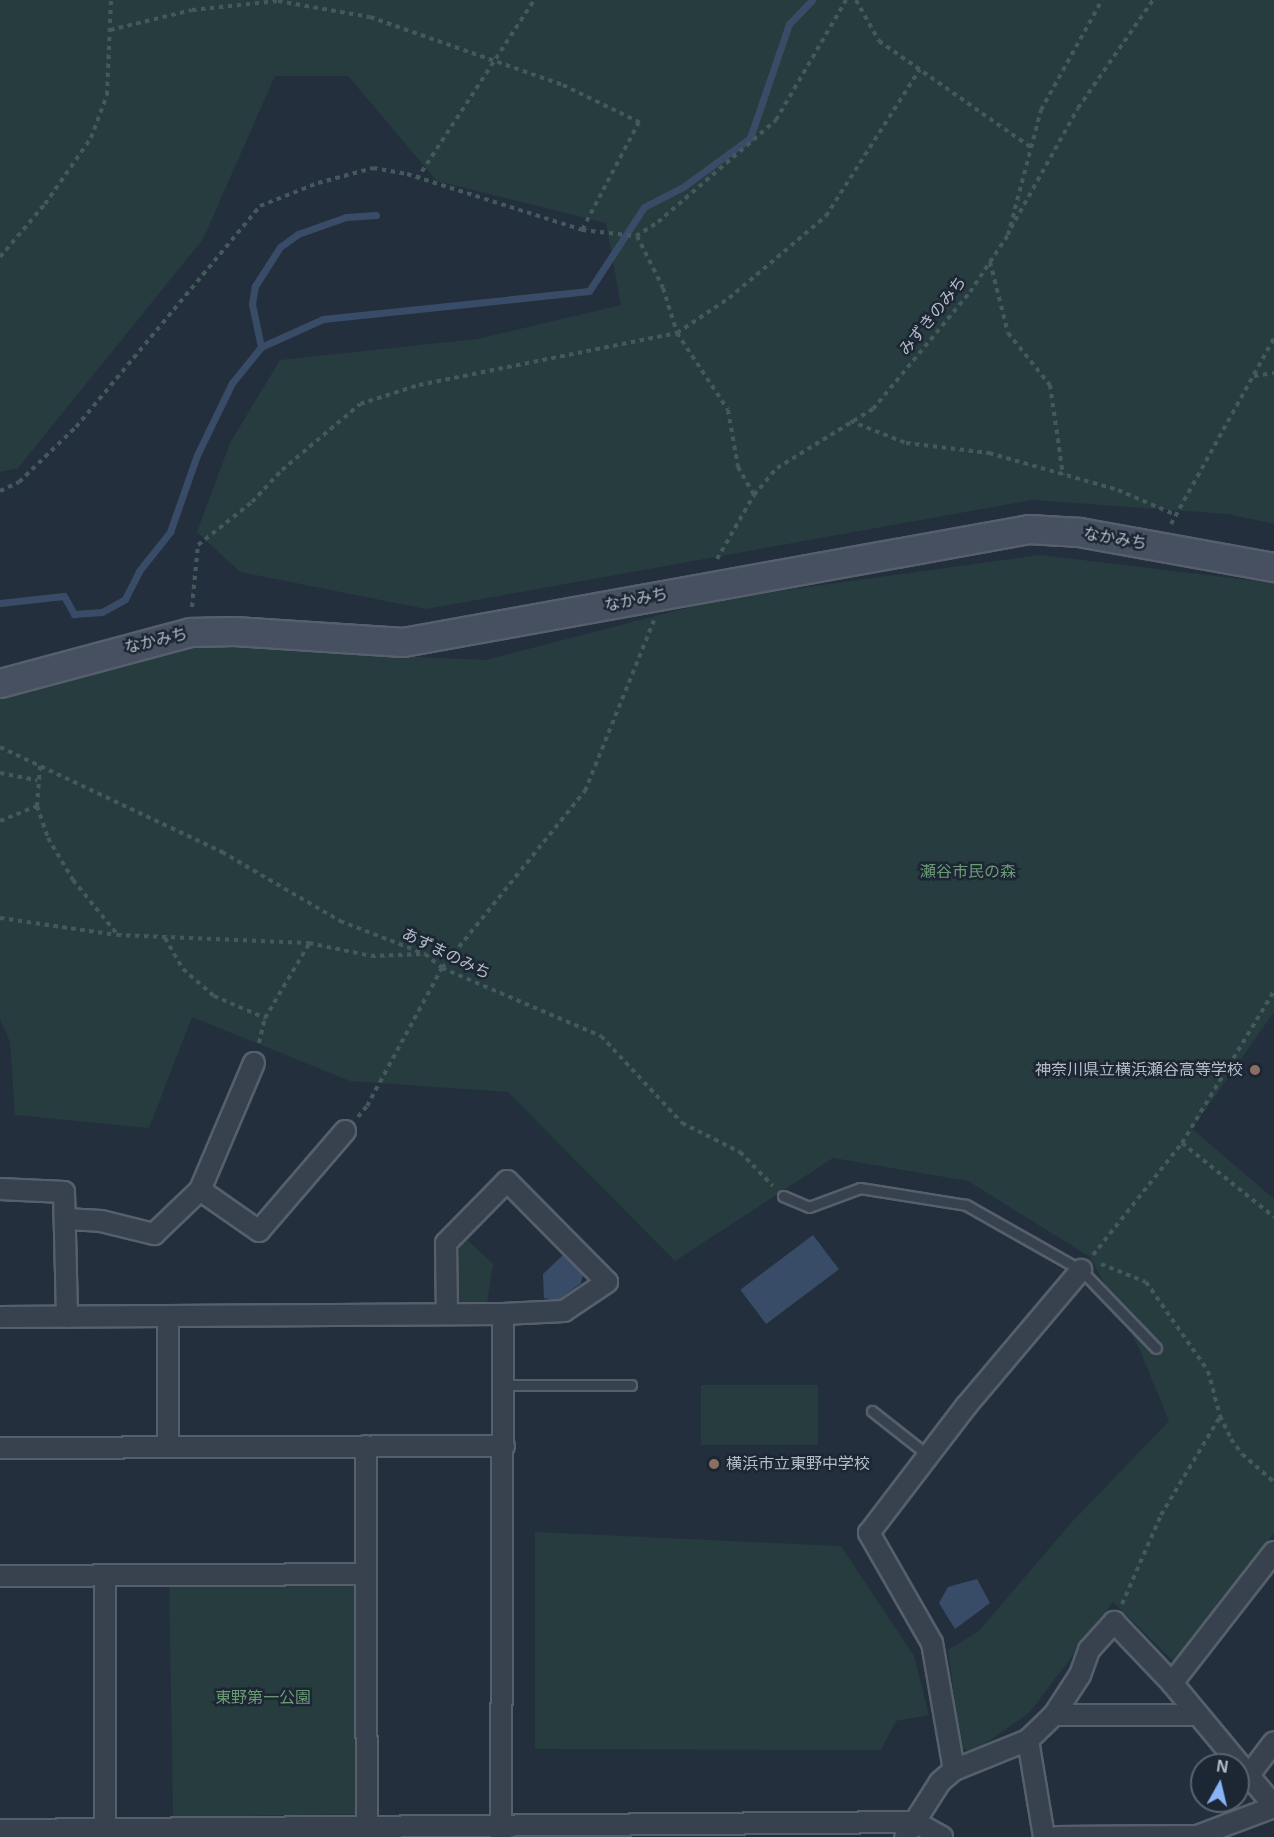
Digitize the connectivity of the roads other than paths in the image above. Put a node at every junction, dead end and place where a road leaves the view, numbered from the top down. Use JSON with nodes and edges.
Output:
{"nodes":[{"id":1,"x":1274,"y":567,"type":"edge"},
{"id":2,"x":0,"y":683,"type":"edge"},
{"id":3,"x":254,"y":1063,"type":"road end"},
{"id":4,"x":345,"y":1131,"type":"road end"},
{"id":5,"x":0,"y":1189,"type":"edge"},
{"id":6,"x":200,"y":1190,"type":"junction"},
{"id":7,"x":783,"y":1196,"type":"road end"},
{"id":8,"x":65,"y":1219,"type":"junction"},
{"id":9,"x":1085,"y":1266,"type":"junction"},
{"id":10,"x":447,"y":1314,"type":"junction"},
{"id":11,"x":503,"y":1314,"type":"junction"},
{"id":12,"x":168,"y":1316,"type":"junction"},
{"id":13,"x":0,"y":1317,"type":"edge"},
{"id":14,"x":67,"y":1317,"type":"junction"},
{"id":15,"x":1156,"y":1348,"type":"dead end"},
{"id":16,"x":504,"y":1385,"type":"junction"},
{"id":17,"x":631,"y":1385,"type":"dead end"},
{"id":18,"x":872,"y":1411,"type":"dead end"},
{"id":19,"x":366,"y":1446,"type":"junction"},
{"id":20,"x":504,"y":1446,"type":"junction"},
{"id":21,"x":168,"y":1447,"type":"junction"},
{"id":22,"x":0,"y":1448,"type":"edge"},
{"id":23,"x":929,"y":1455,"type":"junction"},
{"id":24,"x":1274,"y":1552,"type":"edge"},
{"id":25,"x":366,"y":1574,"type":"junction"},
{"id":26,"x":105,"y":1575,"type":"junction"},
{"id":27,"x":0,"y":1576,"type":"edge"},
{"id":28,"x":1172,"y":1683,"type":"junction"},
{"id":29,"x":1054,"y":1715,"type":"junction"},
{"id":30,"x":1198,"y":1715,"type":"junction"},
{"id":31,"x":1028,"y":1740,"type":"junction"},
{"id":32,"x":1274,"y":1742,"type":"edge"},
{"id":33,"x":1231,"y":1753,"type":"edge"},
{"id":34,"x":954,"y":1770,"type":"junction"},
{"id":35,"x":1250,"y":1773,"type":"edge"},
{"id":36,"x":1250,"y":1775,"type":"edge"},
{"id":37,"x":1274,"y":1807,"type":"edge"},
{"id":38,"x":105,"y":1829,"type":"junction"},
{"id":39,"x":0,"y":1830,"type":"edge"},
{"id":40,"x":910,"y":1830,"type":"edge"},
{"id":41,"x":501,"y":1832,"type":"edge"},
{"id":42,"x":367,"y":1833,"type":"edge"},
{"id":43,"x":942,"y":1837,"type":"edge"},
{"id":44,"x":1044,"y":1837,"type":"edge"},
{"id":45,"x":1058,"y":1837,"type":"edge"}],
"edges":[{"from":1,"to":2,"type":"street","name":"なかみち"},
{"from":3,"to":6,"type":"street"},
{"from":4,"to":6,"type":"street"},
{"from":5,"to":8,"type":"street"},
{"from":6,"to":8,"type":"street"},
{"from":7,"to":9,"type":"lane"},
{"from":8,"to":14,"type":"street"},
{"from":9,"to":15,"type":"lane"},
{"from":9,"to":23,"type":"street"},
{"from":10,"to":11,"type":"street"},
{"from":10,"to":11,"type":"street"},
{"from":10,"to":12,"type":"street"},
{"from":11,"to":16,"type":"street"},
{"from":12,"to":14,"type":"street"},
{"from":12,"to":21,"type":"street"},
{"from":13,"to":14,"type":"street"},
{"from":16,"to":17,"type":"lane"},
{"from":16,"to":20,"type":"street"},
{"from":18,"to":23,"type":"lane"},
{"from":19,"to":20,"type":"street"},
{"from":19,"to":21,"type":"street"},
{"from":19,"to":25,"type":"street"},
{"from":20,"to":41,"type":"street"},
{"from":21,"to":22,"type":"street"},
{"from":23,"to":34,"type":"street"},
{"from":24,"to":28,"type":"street"},
{"from":25,"to":26,"type":"street"},
{"from":25,"to":42,"type":"street"},
{"from":26,"to":27,"type":"street"},
{"from":26,"to":38,"type":"street"},
{"from":28,"to":29,"type":"street"},
{"from":28,"to":30,"type":"street"},
{"from":29,"to":30,"type":"street"},
{"from":29,"to":31,"type":"street"},
{"from":30,"to":33,"type":"street"},
{"from":31,"to":34,"type":"street"},
{"from":31,"to":44,"type":"street"},
{"from":32,"to":35,"type":"street"},
{"from":34,"to":40,"type":"street"},
{"from":36,"to":37,"type":"street"},
{"from":37,"to":45,"type":"street"},
{"from":38,"to":39,"type":"street"},
{"from":38,"to":42,"type":"street"},
{"from":40,"to":41,"type":"street"},
{"from":40,"to":43,"type":"street"},
{"from":41,"to":42,"type":"street"}]}
